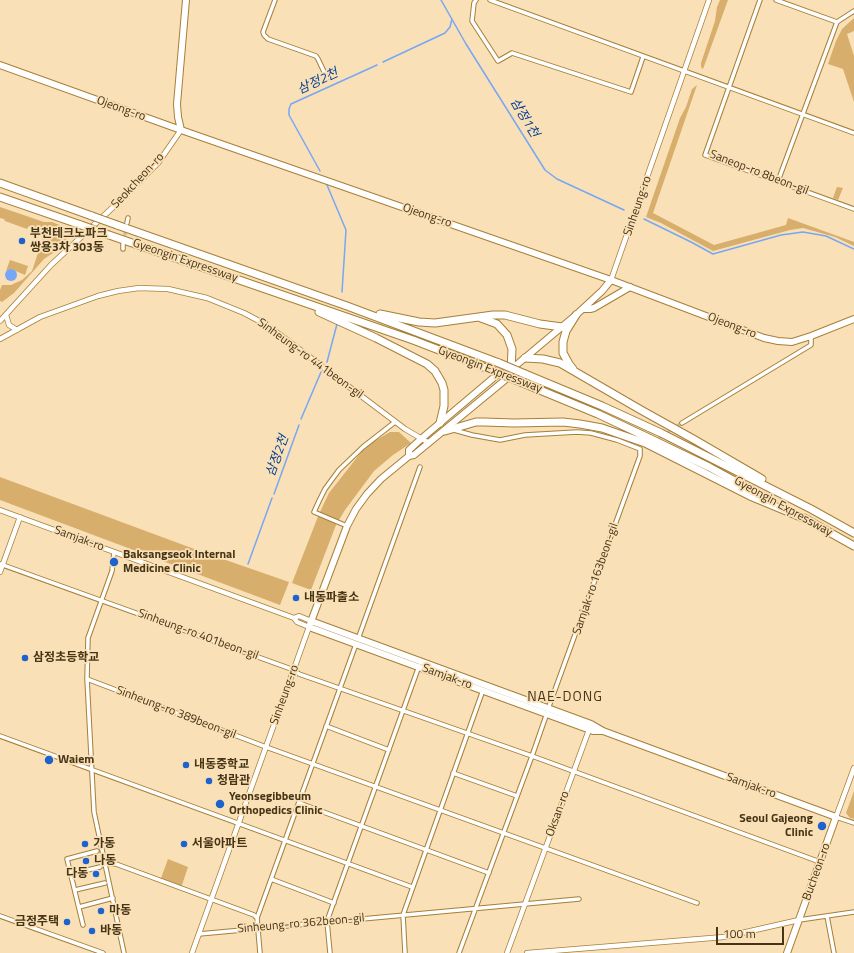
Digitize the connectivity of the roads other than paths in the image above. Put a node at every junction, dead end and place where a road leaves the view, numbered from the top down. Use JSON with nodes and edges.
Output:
{"nodes":[{"id":1,"x":186,"y":0,"type":"edge"},
{"id":2,"x":274,"y":0,"type":"edge"},
{"id":3,"x":476,"y":0,"type":"edge"},
{"id":4,"x":490,"y":0,"type":"edge"},
{"id":5,"x":710,"y":0,"type":"edge"},
{"id":6,"x":760,"y":0,"type":"edge"},
{"id":7,"x":776,"y":0,"type":"edge"},
{"id":8,"x":854,"y":11,"type":"edge"},
{"id":9,"x":837,"y":22,"type":"junction"},
{"id":10,"x":643,"y":57,"type":"junction"},
{"id":11,"x":0,"y":65,"type":"edge"},
{"id":12,"x":684,"y":72,"type":"junction"},
{"id":13,"x":327,"y":78,"type":"dead end"},
{"id":14,"x":728,"y":88,"type":"junction"},
{"id":15,"x":802,"y":114,"type":"junction"},
{"id":16,"x":181,"y":130,"type":"junction"},
{"id":17,"x":854,"y":133,"type":"edge"},
{"id":18,"x":778,"y":181,"type":"junction"},
{"id":19,"x":0,"y":183,"type":"edge"},
{"id":20,"x":0,"y":197,"type":"edge"},
{"id":21,"x":854,"y":209,"type":"edge"},
{"id":22,"x":123,"y":244,"type":"tunnel mouth"},
{"id":23,"x":123,"y":249,"type":"dead end"},
{"id":24,"x":611,"y":280,"type":"junction"},
{"id":25,"x":630,"y":287,"type":"junction"},
{"id":26,"x":279,"y":294,"type":"junction"},
{"id":27,"x":347,"y":306,"type":"junction"},
{"id":28,"x":583,"y":309,"type":"junction"},
{"id":29,"x":6,"y":315,"type":"junction"},
{"id":30,"x":576,"y":316,"type":"junction"},
{"id":31,"x":476,"y":317,"type":"junction"},
{"id":32,"x":854,"y":319,"type":"edge"},
{"id":33,"x":0,"y":322,"type":"edge"},
{"id":34,"x":562,"y":327,"type":"junction"},
{"id":35,"x":17,"y":330,"type":"junction"},
{"id":36,"x":812,"y":336,"type":"junction"},
{"id":37,"x":0,"y":339,"type":"edge"},
{"id":38,"x":525,"y":358,"type":"junction"},
{"id":39,"x":509,"y":371,"type":"junction"},
{"id":40,"x":576,"y":372,"type":"junction"},
{"id":41,"x":395,"y":422,"type":"junction"},
{"id":42,"x":440,"y":423,"type":"junction"},
{"id":43,"x":682,"y":423,"type":"tunnel mouth"},
{"id":44,"x":449,"y":430,"type":"junction"},
{"id":45,"x":421,"y":439,"type":"junction"},
{"id":46,"x":429,"y":443,"type":"junction"},
{"id":47,"x":409,"y":456,"type":"junction"},
{"id":48,"x":420,"y":467,"type":"dead end"},
{"id":49,"x":0,"y":510,"type":"edge"},
{"id":50,"x":812,"y":510,"type":"junction"},
{"id":51,"x":20,"y":517,"type":"junction"},
{"id":52,"x":808,"y":520,"type":"junction"},
{"id":53,"x":347,"y":526,"type":"junction"},
{"id":54,"x":854,"y":533,"type":"edge"},
{"id":55,"x":854,"y":546,"type":"edge"},
{"id":56,"x":114,"y":552,"type":"junction"},
{"id":57,"x":1,"y":564,"type":"edge"},
{"id":58,"x":0,"y":572,"type":"edge"},
{"id":59,"x":102,"y":601,"type":"junction"},
{"id":60,"x":310,"y":624,"type":"junction"},
{"id":61,"x":357,"y":641,"type":"junction"},
{"id":62,"x":420,"y":664,"type":"junction"},
{"id":63,"x":294,"y":670,"type":"junction"},
{"id":64,"x":87,"y":679,"type":"junction"},
{"id":65,"x":340,"y":688,"type":"junction"},
{"id":66,"x":483,"y":690,"type":"junction"},
{"id":67,"x":403,"y":711,"type":"junction"},
{"id":68,"x":548,"y":711,"type":"junction"},
{"id":69,"x":326,"y":726,"type":"junction"},
{"id":70,"x":590,"y":727,"type":"junction"},
{"id":71,"x":467,"y":733,"type":"junction"},
{"id":72,"x":0,"y":736,"type":"edge"},
{"id":73,"x":266,"y":747,"type":"junction"},
{"id":74,"x":389,"y":750,"type":"junction"},
{"id":75,"x":532,"y":756,"type":"junction"},
{"id":76,"x":312,"y":764,"type":"junction"},
{"id":77,"x":854,"y":768,"type":"edge"},
{"id":78,"x":93,"y":770,"type":"junction"},
{"id":79,"x":574,"y":772,"type":"junction"},
{"id":80,"x":453,"y":773,"type":"junction"},
{"id":81,"x":375,"y":787,"type":"junction"},
{"id":82,"x":517,"y":796,"type":"junction"},
{"id":83,"x":299,"y":803,"type":"junction"},
{"id":84,"x":440,"y":810,"type":"junction"},
{"id":85,"x":836,"y":817,"type":"junction"},
{"id":86,"x":238,"y":823,"type":"junction"},
{"id":87,"x":854,"y":823,"type":"edge"},
{"id":88,"x":361,"y":826,"type":"junction"},
{"id":89,"x":503,"y":833,"type":"junction"},
{"id":90,"x":285,"y":840,"type":"junction"},
{"id":91,"x":425,"y":849,"type":"junction"},
{"id":92,"x":546,"y":849,"type":"junction"},
{"id":93,"x":97,"y":851,"type":"dead end"},
{"id":94,"x":820,"y":862,"type":"junction"},
{"id":95,"x":105,"y":863,"type":"junction"},
{"id":96,"x":348,"y":864,"type":"junction"},
{"id":97,"x":100,"y":867,"type":"dead end"},
{"id":98,"x":489,"y":873,"type":"junction"},
{"id":99,"x":71,"y":874,"type":"junction"},
{"id":100,"x":271,"y":879,"type":"junction"},
{"id":101,"x":105,"y":883,"type":"dead end"},
{"id":102,"x":412,"y":886,"type":"junction"},
{"id":103,"x":75,"y":890,"type":"junction"},
{"id":104,"x":113,"y":898,"type":"junction"},
{"id":105,"x":579,"y":899,"type":"dead end"},
{"id":106,"x":211,"y":900,"type":"junction"},
{"id":107,"x":334,"y":902,"type":"junction"},
{"id":108,"x":697,"y":903,"type":"dead end"},
{"id":109,"x":525,"y":904,"type":"junction"},
{"id":110,"x":79,"y":908,"type":"junction"},
{"id":111,"x":476,"y":908,"type":"junction"},
{"id":112,"x":854,"y":912,"type":"edge"},
{"id":113,"x":402,"y":915,"type":"junction"},
{"id":114,"x":0,"y":916,"type":"edge"},
{"id":115,"x":826,"y":916,"type":"junction"},
{"id":116,"x":257,"y":918,"type":"junction"},
{"id":117,"x":799,"y":920,"type":"junction"},
{"id":118,"x":327,"y":921,"type":"junction"},
{"id":119,"x":83,"y":925,"type":"dead end"},
{"id":120,"x":257,"y":928,"type":"junction"},
{"id":121,"x":199,"y":934,"type":"junction"},
{"id":122,"x":559,"y":952,"type":"edge"},
{"id":123,"x":103,"y":953,"type":"edge"},
{"id":124,"x":124,"y":953,"type":"edge"},
{"id":125,"x":192,"y":953,"type":"edge"},
{"id":126,"x":260,"y":953,"type":"edge"},
{"id":127,"x":330,"y":953,"type":"edge"},
{"id":128,"x":405,"y":953,"type":"edge"},
{"id":129,"x":459,"y":953,"type":"edge"},
{"id":130,"x":508,"y":953,"type":"edge"},
{"id":131,"x":527,"y":953,"type":"edge"},
{"id":132,"x":787,"y":953,"type":"edge"},
{"id":133,"x":834,"y":953,"type":"edge"}],
"edges":[{"from":1,"to":16,"type":"main road"},
{"from":2,"to":13,"type":"street"},
{"from":3,"to":10,"type":"street"},
{"from":4,"to":10,"type":"street"},
{"from":5,"to":12,"type":"street","name":"Sinheung-ro"},
{"from":6,"to":14,"type":"street"},
{"from":7,"to":9,"type":"street"},
{"from":8,"to":9,"type":"street"},
{"from":9,"to":15,"type":"street"},
{"from":10,"to":12,"type":"street"},
{"from":11,"to":16,"type":"main road","name":"Ojeong-ro"},
{"from":12,"to":14,"type":"street"},
{"from":12,"to":24,"type":"street","name":"Sinheung-ro"},
{"from":14,"to":15,"type":"street"},
{"from":14,"to":18,"type":"street","name":"Saneop-ro 8beon-gil"},
{"from":15,"to":17,"type":"street"},
{"from":15,"to":18,"type":"street"},
{"from":16,"to":24,"type":"main road","name":"Ojeong-ro"},
{"from":16,"to":29,"type":"street","name":"Seokcheon-ro"},
{"from":18,"to":21,"type":"street","name":"Saneop-ro 8beon-gil"},
{"from":19,"to":27,"type":"highway","name":"Gyeongin Expressway","bridge":true},
{"from":20,"to":26,"type":"highway","name":"Gyeongin Expressway","bridge":true},
{"from":22,"to":23,"type":"street"},
{"from":24,"to":25,"type":"main road","name":"Ojeong-ro"},
{"from":24,"to":28,"type":"main road","name":"Sinheung-ro"},
{"from":25,"to":28,"type":"main road"},
{"from":25,"to":36,"type":"main road","name":"Ojeong-ro"},
{"from":26,"to":42,"type":"highway"},
{"from":26,"to":52,"type":"highway","name":"Gyeongin Expressway","bridge":true},
{"from":27,"to":31,"type":"highway"},
{"from":27,"to":50,"type":"highway","name":"Gyeongin Expressway","bridge":true},
{"from":28,"to":30,"type":"main road","name":"Sinheung-ro"},
{"from":29,"to":33,"type":"street","name":"Seokcheon-ro"},
{"from":29,"to":35,"type":"street"},
{"from":30,"to":34,"type":"main road","name":"Sinheung-ro"},
{"from":30,"to":40,"type":"highway"},
{"from":31,"to":34,"type":"highway"},
{"from":31,"to":39,"type":"highway"},
{"from":32,"to":36,"type":"main road","name":"Ojeong-ro"},
{"from":34,"to":38,"type":"main road","name":"Sinheung-ro"},
{"from":35,"to":37,"type":"street","name":"Sinheung-ro 441beon-gil"},
{"from":35,"to":41,"type":"street","name":"Sinheung-ro 441beon-gil"},
{"from":36,"to":43,"type":"street"},
{"from":38,"to":39,"type":"main road","name":"Sinheung-ro"},
{"from":38,"to":40,"type":"highway"},
{"from":39,"to":42,"type":"main road","name":"Sinheung-ro"},
{"from":39,"to":44,"type":"main road","name":"Sinheung-ro"},
{"from":40,"to":50,"type":"highway"},
{"from":41,"to":45,"type":"street","name":"Sinheung-ro 441beon-gil"},
{"from":41,"to":53,"type":"street"},
{"from":42,"to":45,"type":"main road","name":"Sinheung-ro"},
{"from":44,"to":46,"type":"main road","name":"Sinheung-ro"},
{"from":44,"to":52,"type":"highway"},
{"from":44,"to":68,"type":"street","name":"Samjak-ro 163beon-gil"},
{"from":45,"to":46,"type":"street","name":"Sinheung-ro 441beon-gil"},
{"from":45,"to":47,"type":"main road","name":"Sinheung-ro"},
{"from":46,"to":47,"type":"main road","name":"Sinheung-ro"},
{"from":47,"to":53,"type":"main road","name":"Sinheung-ro"},
{"from":48,"to":61,"type":"street"},
{"from":49,"to":51,"type":"street","name":"Samjak-ro"},
{"from":50,"to":54,"type":"highway","name":"Gyeongin Expressway"},
{"from":51,"to":56,"type":"street","name":"Samjak-ro"},
{"from":51,"to":57,"type":"street"},
{"from":52,"to":55,"type":"highway","name":"Gyeongin Expressway"},
{"from":53,"to":60,"type":"main road","name":"Sinheung-ro"},
{"from":56,"to":59,"type":"street"},
{"from":56,"to":60,"type":"street","name":"Samjak-ro"},
{"from":57,"to":58,"type":"street"},
{"from":57,"to":59,"type":"street","name":"Sinheung-ro 401beon-gil"},
{"from":59,"to":63,"type":"street","name":"Sinheung-ro 401beon-gil"},
{"from":59,"to":64,"type":"street"},
{"from":60,"to":61,"type":"main road","name":"Samjak-ro"},
{"from":60,"to":63,"type":"street","name":"Sinheung-ro"},
{"from":61,"to":62,"type":"main road","name":"Samjak-ro"},
{"from":61,"to":65,"type":"street"},
{"from":62,"to":66,"type":"main road","name":"Samjak-ro"},
{"from":62,"to":67,"type":"street"},
{"from":62,"to":68,"type":"main road","name":"Samjak-ro"},
{"from":63,"to":65,"type":"street","name":"Sinheung-ro 401beon-gil"},
{"from":63,"to":73,"type":"street","name":"Sinheung-ro"},
{"from":64,"to":73,"type":"street","name":"Sinheung-ro 389beon-gil"},
{"from":64,"to":78,"type":"street"},
{"from":65,"to":67,"type":"street","name":"Sinheung-ro 401beon-gil"},
{"from":65,"to":69,"type":"street"},
{"from":66,"to":68,"type":"main road","name":"Samjak-ro"},
{"from":66,"to":71,"type":"street"},
{"from":67,"to":71,"type":"street","name":"Sinheung-ro 401beon-gil"},
{"from":67,"to":74,"type":"street"},
{"from":68,"to":70,"type":"main road","name":"Samjak-ro"},
{"from":68,"to":75,"type":"street","name":"Samjak-ro 163beon-gil"},
{"from":69,"to":74,"type":"street"},
{"from":69,"to":76,"type":"street"},
{"from":70,"to":79,"type":"street","name":"Oksan-ro"},
{"from":70,"to":85,"type":"main road","name":"Samjak-ro"},
{"from":71,"to":75,"type":"street","name":"Sinheung-ro 401beon-gil"},
{"from":71,"to":80,"type":"street"},
{"from":72,"to":78,"type":"street"},
{"from":73,"to":76,"type":"street","name":"Sinheung-ro 389beon-gil"},
{"from":73,"to":86,"type":"street","name":"Sinheung-ro"},
{"from":74,"to":81,"type":"street"},
{"from":75,"to":79,"type":"street","name":"Sinheung-ro 401beon-gil"},
{"from":75,"to":82,"type":"street","name":"Samjak-ro 163beon-gil"},
{"from":76,"to":81,"type":"street","name":"Sinheung-ro 389beon-gil"},
{"from":76,"to":83,"type":"street"},
{"from":77,"to":85,"type":"street","name":"Bucheon-ro"},
{"from":78,"to":86,"type":"street"},
{"from":78,"to":95,"type":"street"},
{"from":79,"to":92,"type":"street","name":"Oksan-ro"},
{"from":79,"to":94,"type":"street","name":"Sinheung-ro 401beon-gil"},
{"from":80,"to":82,"type":"street"},
{"from":80,"to":84,"type":"street"},
{"from":81,"to":84,"type":"street","name":"Sinheung-ro 389beon-gil"},
{"from":81,"to":88,"type":"street"},
{"from":82,"to":89,"type":"street","name":"Samjak-ro 163beon-gil"},
{"from":83,"to":88,"type":"street"},
{"from":83,"to":90,"type":"street"},
{"from":84,"to":89,"type":"street","name":"Sinheung-ro 389beon-gil"},
{"from":84,"to":91,"type":"street"},
{"from":85,"to":87,"type":"street","name":"Samjak-ro"},
{"from":85,"to":94,"type":"main road","name":"Bucheon-ro"},
{"from":86,"to":90,"type":"street"},
{"from":86,"to":106,"type":"street","name":"Sinheung-ro"},
{"from":88,"to":91,"type":"street"},
{"from":88,"to":96,"type":"street"},
{"from":89,"to":92,"type":"street","name":"Sinheung-ro 389beon-gil"},
{"from":89,"to":98,"type":"street","name":"Samjak-ro 163beon-gil"},
{"from":90,"to":96,"type":"street"},
{"from":90,"to":100,"type":"street"},
{"from":91,"to":98,"type":"street"},
{"from":91,"to":102,"type":"street"},
{"from":92,"to":108,"type":"street","name":"Sinheung-ro 389beon-gil"},
{"from":92,"to":109,"type":"street","name":"Oksan-ro"},
{"from":93,"to":99,"type":"street"},
{"from":94,"to":117,"type":"main road","name":"Bucheon-ro"},
{"from":95,"to":104,"type":"street"},
{"from":95,"to":106,"type":"street"},
{"from":96,"to":102,"type":"street"},
{"from":96,"to":107,"type":"street"},
{"from":97,"to":99,"type":"street"},
{"from":98,"to":111,"type":"street","name":"Samjak-ro 163beon-gil"},
{"from":99,"to":103,"type":"street"},
{"from":100,"to":107,"type":"street"},
{"from":100,"to":116,"type":"street"},
{"from":101,"to":103,"type":"street"},
{"from":102,"to":113,"type":"street"},
{"from":103,"to":110,"type":"street"},
{"from":104,"to":110,"type":"street"},
{"from":104,"to":124,"type":"street"},
{"from":105,"to":109,"type":"street"},
{"from":106,"to":116,"type":"street"},
{"from":106,"to":121,"type":"street","name":"Sinheung-ro"},
{"from":107,"to":118,"type":"street"},
{"from":109,"to":111,"type":"street","name":"Sinheung-ro 362beon-gil"},
{"from":109,"to":130,"type":"street","name":"Oksan-ro"},
{"from":110,"to":119,"type":"street"},
{"from":111,"to":113,"type":"street","name":"Sinheung-ro 362beon-gil"},
{"from":111,"to":129,"type":"street","name":"Samjak-ro 163beon-gil"},
{"from":112,"to":115,"type":"street"},
{"from":113,"to":118,"type":"street","name":"Sinheung-ro 362beon-gil"},
{"from":113,"to":128,"type":"street"},
{"from":114,"to":123,"type":"street"},
{"from":115,"to":117,"type":"street"},
{"from":115,"to":133,"type":"street"},
{"from":116,"to":120,"type":"street"},
{"from":117,"to":122,"type":"street"},
{"from":117,"to":132,"type":"main road","name":"Bucheon-ro"},
{"from":118,"to":120,"type":"street","name":"Sinheung-ro 362beon-gil"},
{"from":118,"to":127,"type":"street"},
{"from":120,"to":121,"type":"street","name":"Sinheung-ro 362beon-gil"},
{"from":120,"to":126,"type":"street"},
{"from":121,"to":125,"type":"street","name":"Sinheung-ro"},
{"from":122,"to":131,"type":"street"}]}
